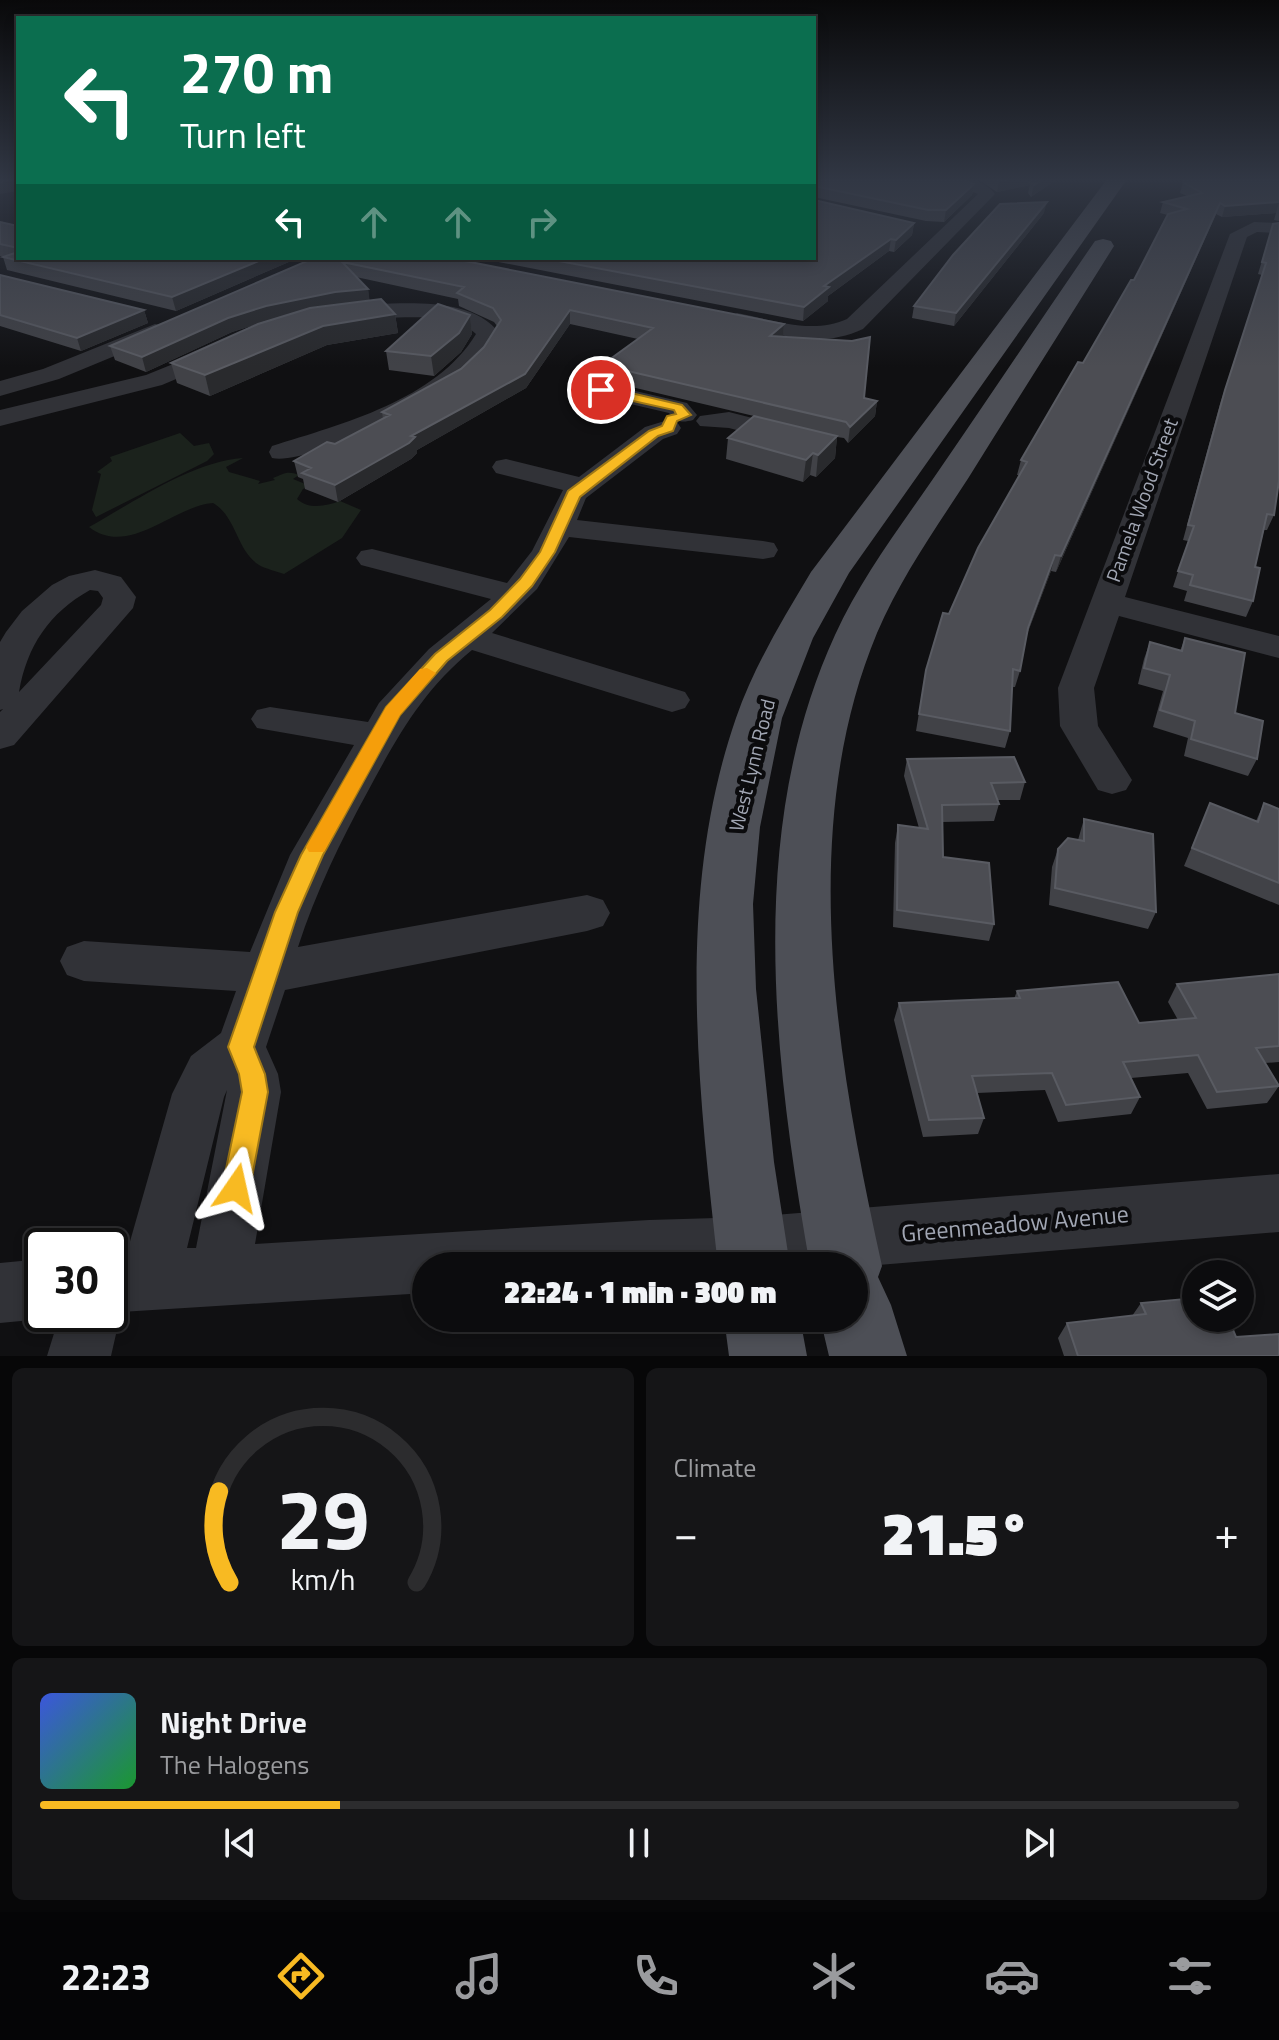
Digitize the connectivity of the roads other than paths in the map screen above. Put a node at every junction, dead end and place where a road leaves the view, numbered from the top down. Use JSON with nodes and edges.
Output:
{"nodes":[{"id":1,"x":927,"y":241,"type":"edge"},
{"id":2,"x":1085,"y":241,"type":"edge"},
{"id":3,"x":1093,"y":241,"type":"edge"},
{"id":4,"x":1236,"y":241,"type":"edge"},
{"id":5,"x":146,"y":313,"type":"edge"},
{"id":6,"x":323,"y":316,"type":"edge"},
{"id":7,"x":723,"y":316,"type":"edge"},
{"id":8,"x":241,"y":341,"type":"edge"},
{"id":9,"x":7,"y":389,"type":"edge"},
{"id":10,"x":601,"y":390,"type":"dead end"},
{"id":11,"x":47,"y":405,"type":"junction"},
{"id":12,"x":10,"y":415,"type":"edge"},
{"id":13,"x":687,"y":422,"type":"junction"},
{"id":14,"x":819,"y":443,"type":"edge"},
{"id":15,"x":282,"y":452,"type":"dead end"},
{"id":16,"x":506,"y":467,"type":"dead end"},
{"id":17,"x":582,"y":486,"type":"junction"},
{"id":18,"x":559,"y":527,"type":"junction"},
{"id":19,"x":763,"y":550,"type":"dead end"},
{"id":20,"x":372,"y":558,"type":"dead end"},
{"id":21,"x":514,"y":595,"type":"junction"},
{"id":22,"x":1105,"y":602,"type":"junction"},
{"id":23,"x":467,"y":637,"type":"junction"},
{"id":24,"x":1279,"y":647,"type":"edge"},
{"id":25,"x":0,"y":698,"type":"edge"},
{"id":26,"x":672,"y":700,"type":"dead end"},
{"id":27,"x":270,"y":719,"type":"dead end"},
{"id":28,"x":0,"y":736,"type":"edge"},
{"id":29,"x":378,"y":736,"type":"junction"},
{"id":30,"x":1112,"y":780,"type":"dead end"},
{"id":31,"x":587,"y":913,"type":"dead end"},
{"id":32,"x":84,"y":961,"type":"dead end"},
{"id":33,"x":267,"y":973,"type":"junction"},
{"id":34,"x":241,"y":1047,"type":"junction"},
{"id":35,"x":1279,"y":1203,"type":"edge"},
{"id":36,"x":751,"y":1252,"type":"edge"},
{"id":37,"x":844,"y":1252,"type":"edge"},
{"id":38,"x":868,"y":1266,"type":"edge"},
{"id":39,"x":412,"y":1268,"type":"edge"},
{"id":40,"x":220,"y":1274,"type":"junction"},
{"id":41,"x":129,"y":1281,"type":"edge"},
{"id":42,"x":24,"y":1291,"type":"edge"},
{"id":43,"x":0,"y":1293,"type":"edge"},
{"id":44,"x":86,"y":1332,"type":"edge"},
{"id":45,"x":764,"y":1332,"type":"edge"},
{"id":46,"x":862,"y":1332,"type":"edge"},
{"id":47,"x":79,"y":1356,"type":"edge"},
{"id":48,"x":768,"y":1356,"type":"edge"},
{"id":49,"x":868,"y":1356,"type":"edge"}],
"edges":[{"from":1,"to":7,"type":"street"},
{"from":2,"to":36,"type":"main road","name":"West Lynn Road"},
{"from":3,"to":37,"type":"main road","name":"West Lynn Road"},
{"from":4,"to":22,"type":"street","name":"Pamela Wood Street"},
{"from":5,"to":9,"type":"street"},
{"from":6,"to":15,"type":"street"},
{"from":8,"to":11,"type":"street"},
{"from":9,"to":11,"type":"street"},
{"from":9,"to":12,"type":"street"},
{"from":10,"to":13,"type":"street"},
{"from":11,"to":12,"type":"street"},
{"from":13,"to":14,"type":"street"},
{"from":13,"to":17,"type":"street"},
{"from":16,"to":17,"type":"street"},
{"from":17,"to":18,"type":"street"},
{"from":18,"to":19,"type":"street"},
{"from":18,"to":21,"type":"street"},
{"from":20,"to":21,"type":"street"},
{"from":21,"to":23,"type":"street"},
{"from":22,"to":24,"type":"street"},
{"from":22,"to":30,"type":"street","name":"Pamela Wood Street"},
{"from":23,"to":26,"type":"street"},
{"from":23,"to":29,"type":"street"},
{"from":25,"to":28,"type":"street"},
{"from":27,"to":29,"type":"street"},
{"from":29,"to":33,"type":"street"},
{"from":31,"to":33,"type":"street"},
{"from":32,"to":33,"type":"street"},
{"from":33,"to":34,"type":"street"},
{"from":34,"to":40,"type":"street"},
{"from":34,"to":41,"type":"street"},
{"from":35,"to":38,"type":"street","name":"Greenmeadow Avenue"},
{"from":39,"to":40,"type":"street","name":"Greenmeadow Avenue"},
{"from":40,"to":41,"type":"street","name":"Greenmeadow Avenue"},
{"from":42,"to":43,"type":"street"},
{"from":44,"to":47,"type":"street"},
{"from":45,"to":48,"type":"main road"},
{"from":46,"to":49,"type":"main road","name":"West Lynn Road"}]}
